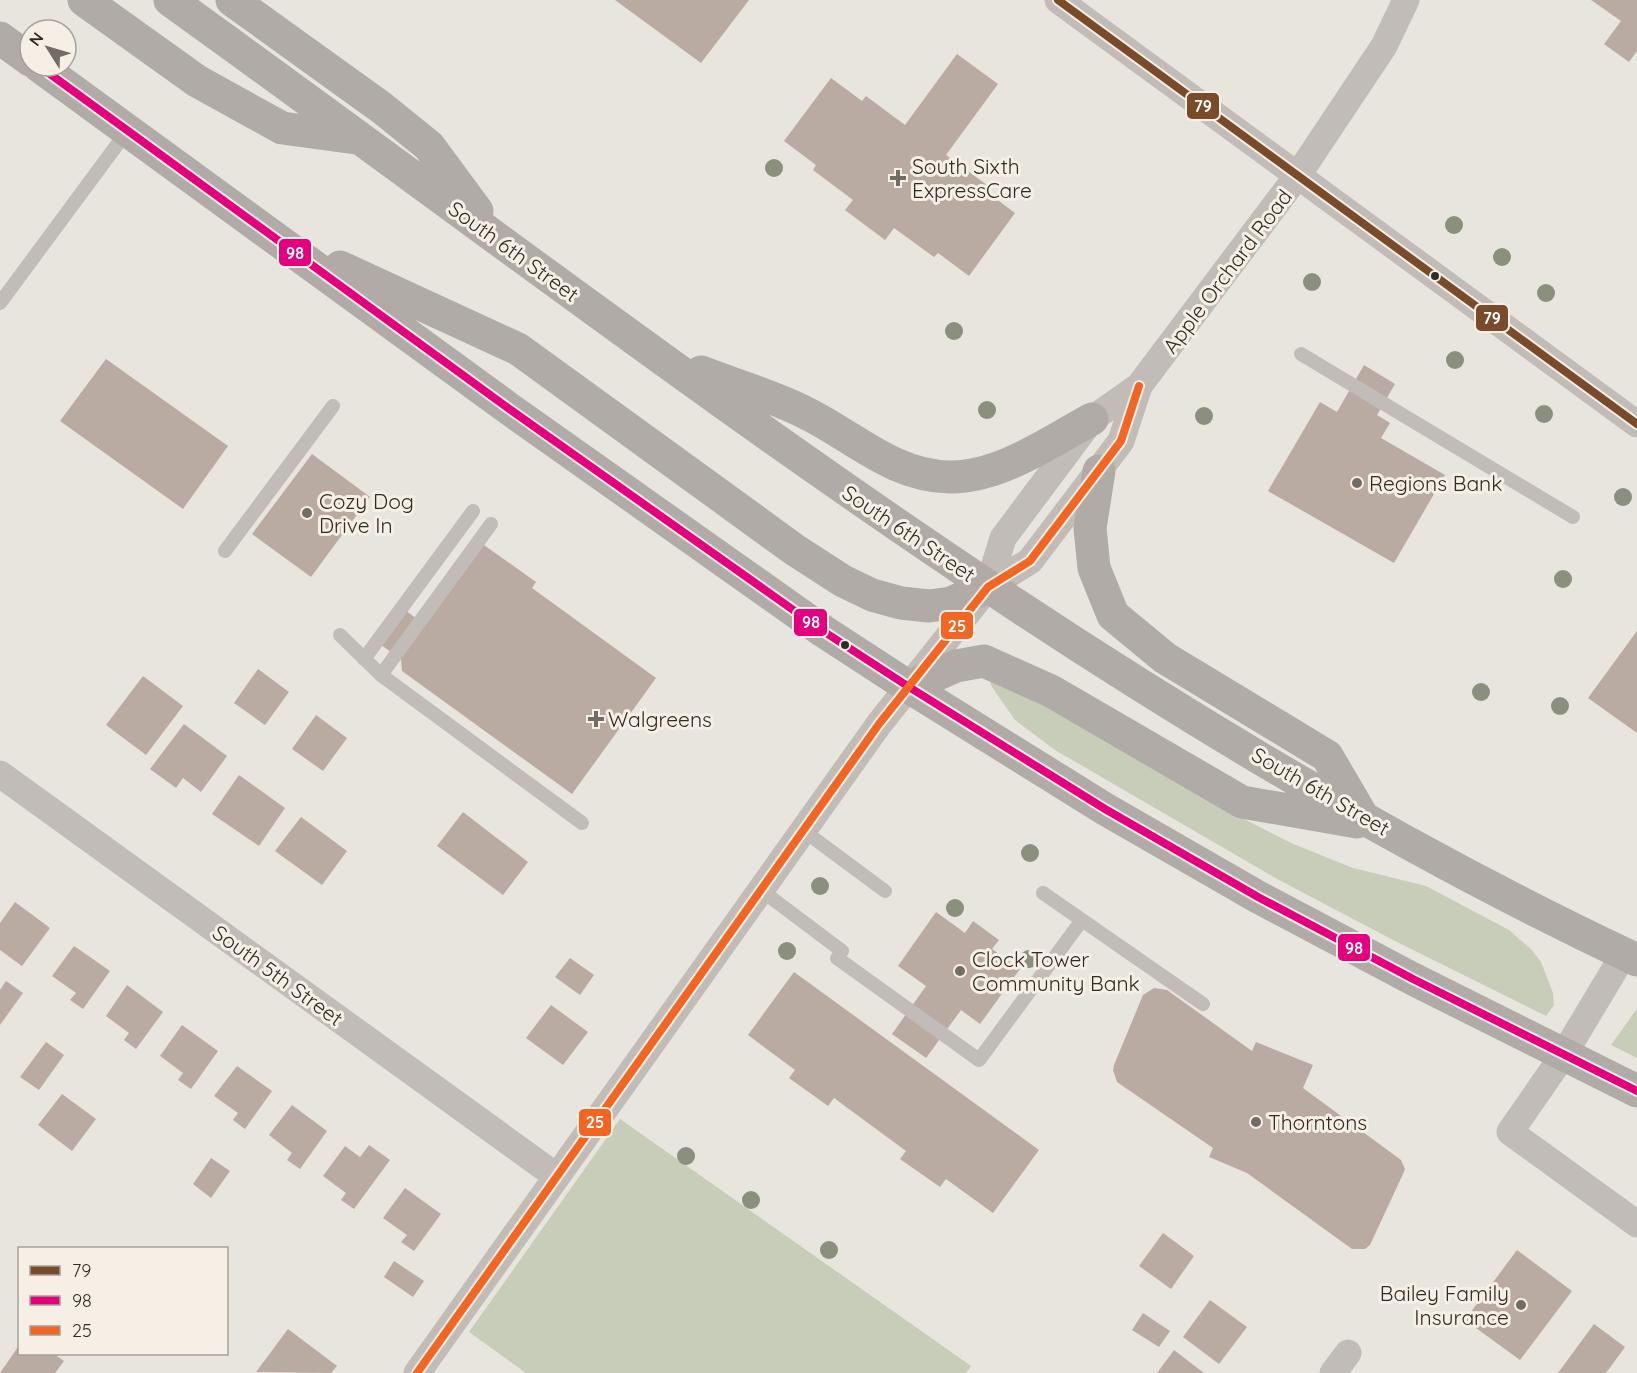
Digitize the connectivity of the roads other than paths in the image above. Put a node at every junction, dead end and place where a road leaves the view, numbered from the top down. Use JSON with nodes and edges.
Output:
{"nodes":[{"id":1,"x":84,"y":0,"type":"edge"},
{"id":2,"x":170,"y":0,"type":"edge"},
{"id":3,"x":232,"y":0,"type":"edge"},
{"id":4,"x":1058,"y":0,"type":"edge"},
{"id":5,"x":1406,"y":0,"type":"edge"},
{"id":6,"x":0,"y":38,"type":"edge"},
{"id":7,"x":18,"y":51,"type":"edge"},
{"id":8,"x":56,"y":78,"type":"edge"},
{"id":9,"x":128,"y":130,"type":"junction"},
{"id":10,"x":361,"y":139,"type":"junction"},
{"id":11,"x":1299,"y":175,"type":"junction"},
{"id":12,"x":269,"y":234,"type":"junction"},
{"id":13,"x":498,"y":239,"type":"junction"},
{"id":14,"x":0,"y":303,"type":"edge"},
{"id":15,"x":655,"y":354,"type":"junction"},
{"id":16,"x":1301,"y":354,"type":"dead end"},
{"id":17,"x":1139,"y":386,"type":"junction"},
{"id":18,"x":333,"y":406,"type":"dead end"},
{"id":19,"x":1092,"y":419,"type":"junction"},
{"id":20,"x":1637,"y":424,"type":"edge"},
{"id":21,"x":1099,"y":471,"type":"junction"},
{"id":22,"x":473,"y":511,"type":"dead end"},
{"id":23,"x":1573,"y":517,"type":"dead end"},
{"id":24,"x":491,"y":524,"type":"dead end"},
{"id":25,"x":225,"y":551,"type":"dead end"},
{"id":26,"x":988,"y":587,"type":"junction"},
{"id":27,"x":340,"y":635,"type":"dead end"},
{"id":28,"x":364,"y":658,"type":"junction"},
{"id":29,"x":381,"y":675,"type":"junction"},
{"id":30,"x":909,"y":687,"type":"junction"},
{"id":31,"x":0,"y":774,"type":"edge"},
{"id":32,"x":1371,"y":821,"type":"junction"},
{"id":33,"x":582,"y":823,"type":"dead end"},
{"id":34,"x":804,"y":831,"type":"junction"},
{"id":35,"x":761,"y":890,"type":"junction"},
{"id":36,"x":885,"y":891,"type":"dead end"},
{"id":37,"x":1043,"y":893,"type":"dead end"},
{"id":38,"x":1082,"y":920,"type":"junction"},
{"id":39,"x":1631,"y":957,"type":"edge"},
{"id":40,"x":1203,"y":1004,"type":"dead end"},
{"id":41,"x":1564,"y":1054,"type":"junction"},
{"id":42,"x":1637,"y":1091,"type":"edge"},
{"id":43,"x":556,"y":1176,"type":"junction"},
{"id":44,"x":1637,"y":1224,"type":"edge"},
{"id":45,"x":417,"y":1373,"type":"edge"}],
"edges":[{"from":1,"to":10,"type":"main road"},
{"from":2,"to":10,"type":"main road","name":"South 6th Street"},
{"from":3,"to":13,"type":"main road"},
{"from":4,"to":11,"type":"street"},
{"from":5,"to":11,"type":"street","name":"Apple Orchard Road"},
{"from":6,"to":7,"type":"main road"},
{"from":8,"to":9,"type":"main road"},
{"from":9,"to":12,"type":"main road"},
{"from":9,"to":14,"type":"lane"},
{"from":10,"to":13,"type":"main road","name":"South 6th Street"},
{"from":11,"to":17,"type":"street","name":"Apple Orchard Road"},
{"from":11,"to":20,"type":"street"},
{"from":12,"to":26,"type":"main road"},
{"from":12,"to":30,"type":"main road"},
{"from":13,"to":15,"type":"main road","name":"South 6th Street"},
{"from":15,"to":19,"type":"main road"},
{"from":15,"to":26,"type":"main road","name":"South 6th Street"},
{"from":16,"to":23,"type":"lane"},
{"from":17,"to":19,"type":"street","name":"Apple Orchard Road"},
{"from":17,"to":21,"type":"street","name":"Apple Orchard Road"},
{"from":18,"to":25,"type":"lane"},
{"from":19,"to":26,"type":"street","name":"Apple Orchard Road"},
{"from":21,"to":26,"type":"street","name":"Apple Orchard Road"},
{"from":21,"to":32,"type":"main road"},
{"from":22,"to":28,"type":"lane"},
{"from":24,"to":29,"type":"lane"},
{"from":26,"to":30,"type":"street","name":"Apple Orchard Road"},
{"from":26,"to":32,"type":"main road","name":"South 6th Street"},
{"from":27,"to":28,"type":"lane"},
{"from":28,"to":29,"type":"lane"},
{"from":29,"to":33,"type":"lane"},
{"from":30,"to":32,"type":"main road"},
{"from":30,"to":34,"type":"street","name":"Apple Orchard Road"},
{"from":30,"to":41,"type":"main road"},
{"from":31,"to":43,"type":"street","name":"South 5th Street"},
{"from":32,"to":39,"type":"main road","name":"South 6th Street"},
{"from":34,"to":35,"type":"street","name":"Apple Orchard Road"},
{"from":34,"to":36,"type":"lane"},
{"from":35,"to":38,"type":"lane"},
{"from":35,"to":43,"type":"street","name":"Apple Orchard Road"},
{"from":37,"to":38,"type":"lane"},
{"from":38,"to":40,"type":"lane"},
{"from":39,"to":41,"type":"street","name":"South 6th Street"},
{"from":41,"to":42,"type":"main road"},
{"from":41,"to":44,"type":"street","name":"South 6th Street"},
{"from":43,"to":45,"type":"street","name":"Apple Orchard Road"}]}
